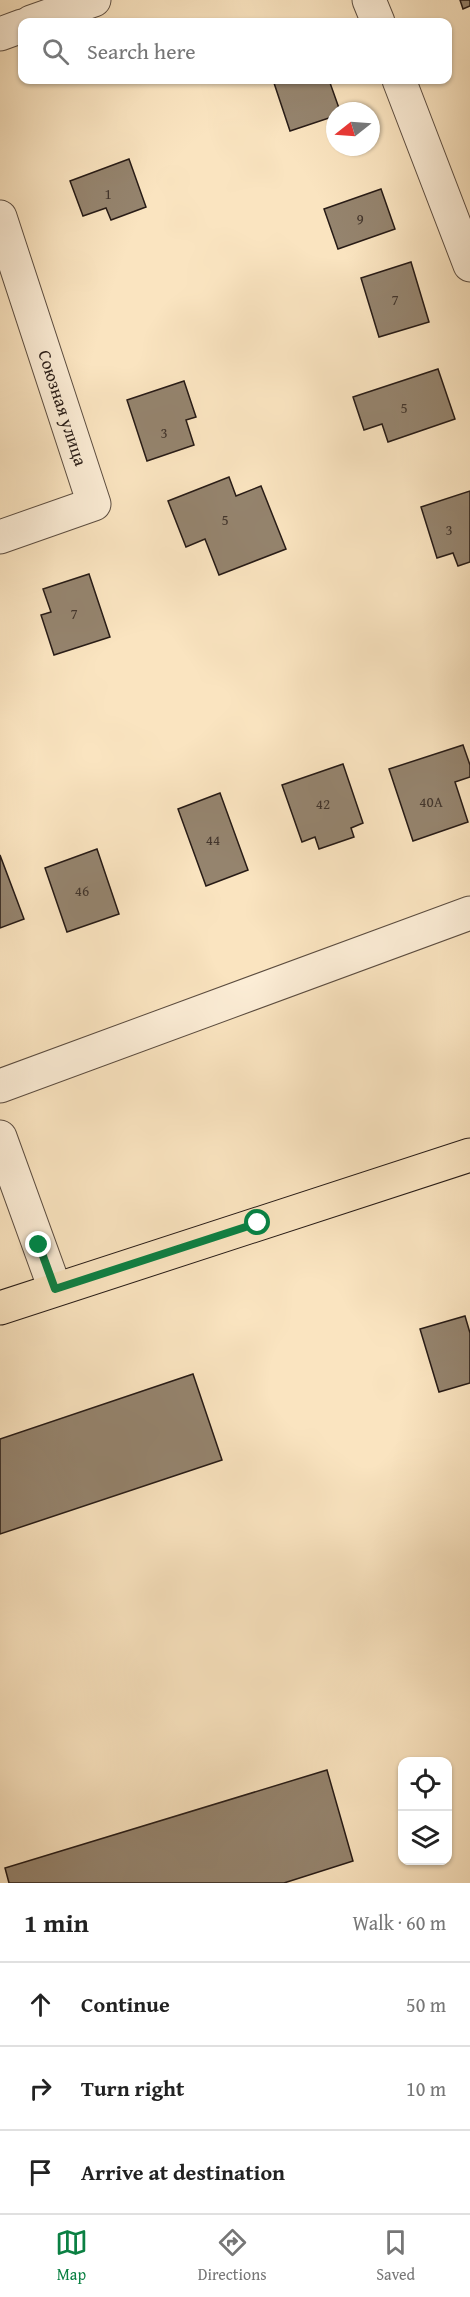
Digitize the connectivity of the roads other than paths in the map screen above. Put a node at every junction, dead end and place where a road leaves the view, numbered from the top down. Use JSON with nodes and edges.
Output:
{"nodes":[{"id":1,"x":94,"y":0,"type":"edge"},
{"id":2,"x":369,"y":0,"type":"edge"},
{"id":3,"x":43,"y":18,"type":"edge"},
{"id":4,"x":376,"y":18,"type":"edge"},
{"id":5,"x":18,"y":27,"type":"edge"},
{"id":6,"x":0,"y":34,"type":"edge"},
{"id":7,"x":401,"y":84,"type":"edge"},
{"id":8,"x":0,"y":217,"type":"edge"},
{"id":9,"x":470,"y":265,"type":"edge"},
{"id":10,"x":0,"y":537,"type":"edge"},
{"id":11,"x":470,"y":913,"type":"edge"},
{"id":12,"x":0,"y":1086,"type":"edge"},
{"id":13,"x":0,"y":1137,"type":"edge"},
{"id":14,"x":470,"y":1155,"type":"edge"},
{"id":15,"x":55,"y":1289,"type":"junction"},
{"id":16,"x":0,"y":1308,"type":"edge"}],
"edges":[{"from":1,"to":3,"type":"street"},
{"from":2,"to":4,"type":"street"},
{"from":5,"to":6,"type":"street"},
{"from":7,"to":9,"type":"street"},
{"from":8,"to":10,"type":"street","name":"Союзная улица"},
{"from":11,"to":12,"type":"street"},
{"from":13,"to":15,"type":"street"},
{"from":14,"to":15,"type":"main road"},
{"from":15,"to":16,"type":"main road"}]}
